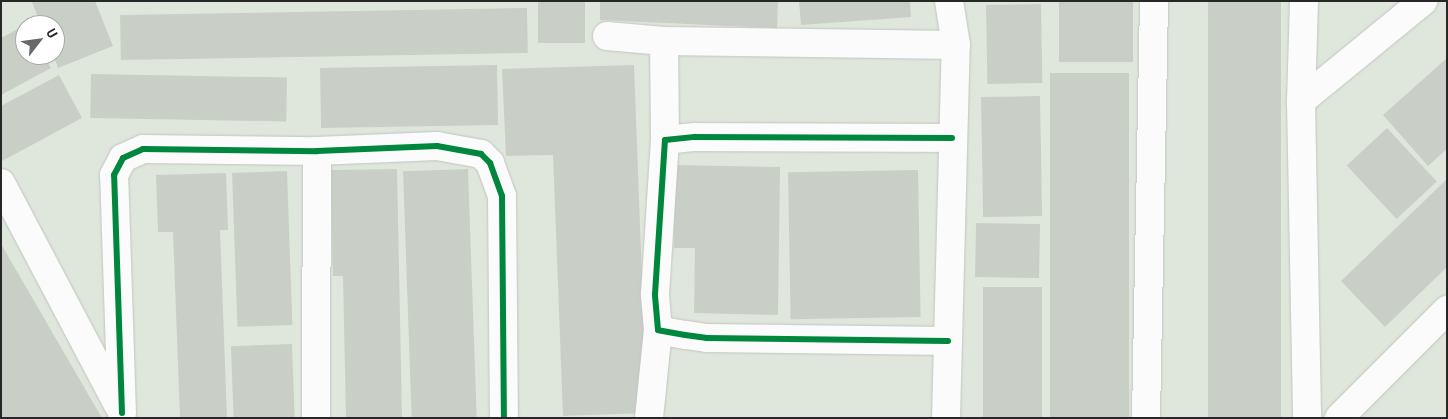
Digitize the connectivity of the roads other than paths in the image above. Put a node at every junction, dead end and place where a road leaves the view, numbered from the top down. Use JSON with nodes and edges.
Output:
{"nodes":[{"id":1,"x":949,"y":1,"type":"edge"},
{"id":2,"x":1154,"y":1,"type":"edge"},
{"id":3,"x":1304,"y":1,"type":"edge"},
{"id":4,"x":1423,"y":1,"type":"edge"},
{"id":5,"x":607,"y":36,"type":"dead end"},
{"id":6,"x":664,"y":41,"type":"junction"},
{"id":7,"x":956,"y":44,"type":"junction"},
{"id":8,"x":1302,"y":101,"type":"junction"},
{"id":9,"x":952,"y":138,"type":"junction"},
{"id":10,"x":665,"y":140,"type":"junction"},
{"id":11,"x":318,"y":151,"type":"junction"},
{"id":12,"x":1,"y":183,"type":"edge"},
{"id":13,"x":1447,"y":310,"type":"edge"},
{"id":14,"x":658,"y":330,"type":"junction"},
{"id":15,"x":948,"y":342,"type":"junction"},
{"id":16,"x":122,"y":415,"type":"edge"},
{"id":17,"x":316,"y":418,"type":"edge"},
{"id":18,"x":504,"y":418,"type":"edge"},
{"id":19,"x":649,"y":418,"type":"edge"},
{"id":20,"x":946,"y":418,"type":"edge"},
{"id":21,"x":1146,"y":418,"type":"edge"},
{"id":22,"x":1307,"y":418,"type":"edge"},
{"id":23,"x":1339,"y":418,"type":"edge"}],
"edges":[{"from":1,"to":7,"type":"street"},
{"from":2,"to":21,"type":"street"},
{"from":3,"to":8,"type":"street"},
{"from":4,"to":8,"type":"street"},
{"from":5,"to":6,"type":"street"},
{"from":6,"to":7,"type":"street"},
{"from":6,"to":10,"type":"street"},
{"from":7,"to":9,"type":"street"},
{"from":8,"to":22,"type":"street"},
{"from":9,"to":10,"type":"street"},
{"from":9,"to":15,"type":"street"},
{"from":10,"to":14,"type":"street"},
{"from":11,"to":16,"type":"street"},
{"from":11,"to":17,"type":"street"},
{"from":11,"to":18,"type":"street"},
{"from":12,"to":16,"type":"street"},
{"from":13,"to":23,"type":"street"},
{"from":14,"to":15,"type":"street"},
{"from":14,"to":19,"type":"street"},
{"from":15,"to":20,"type":"street"}]}
